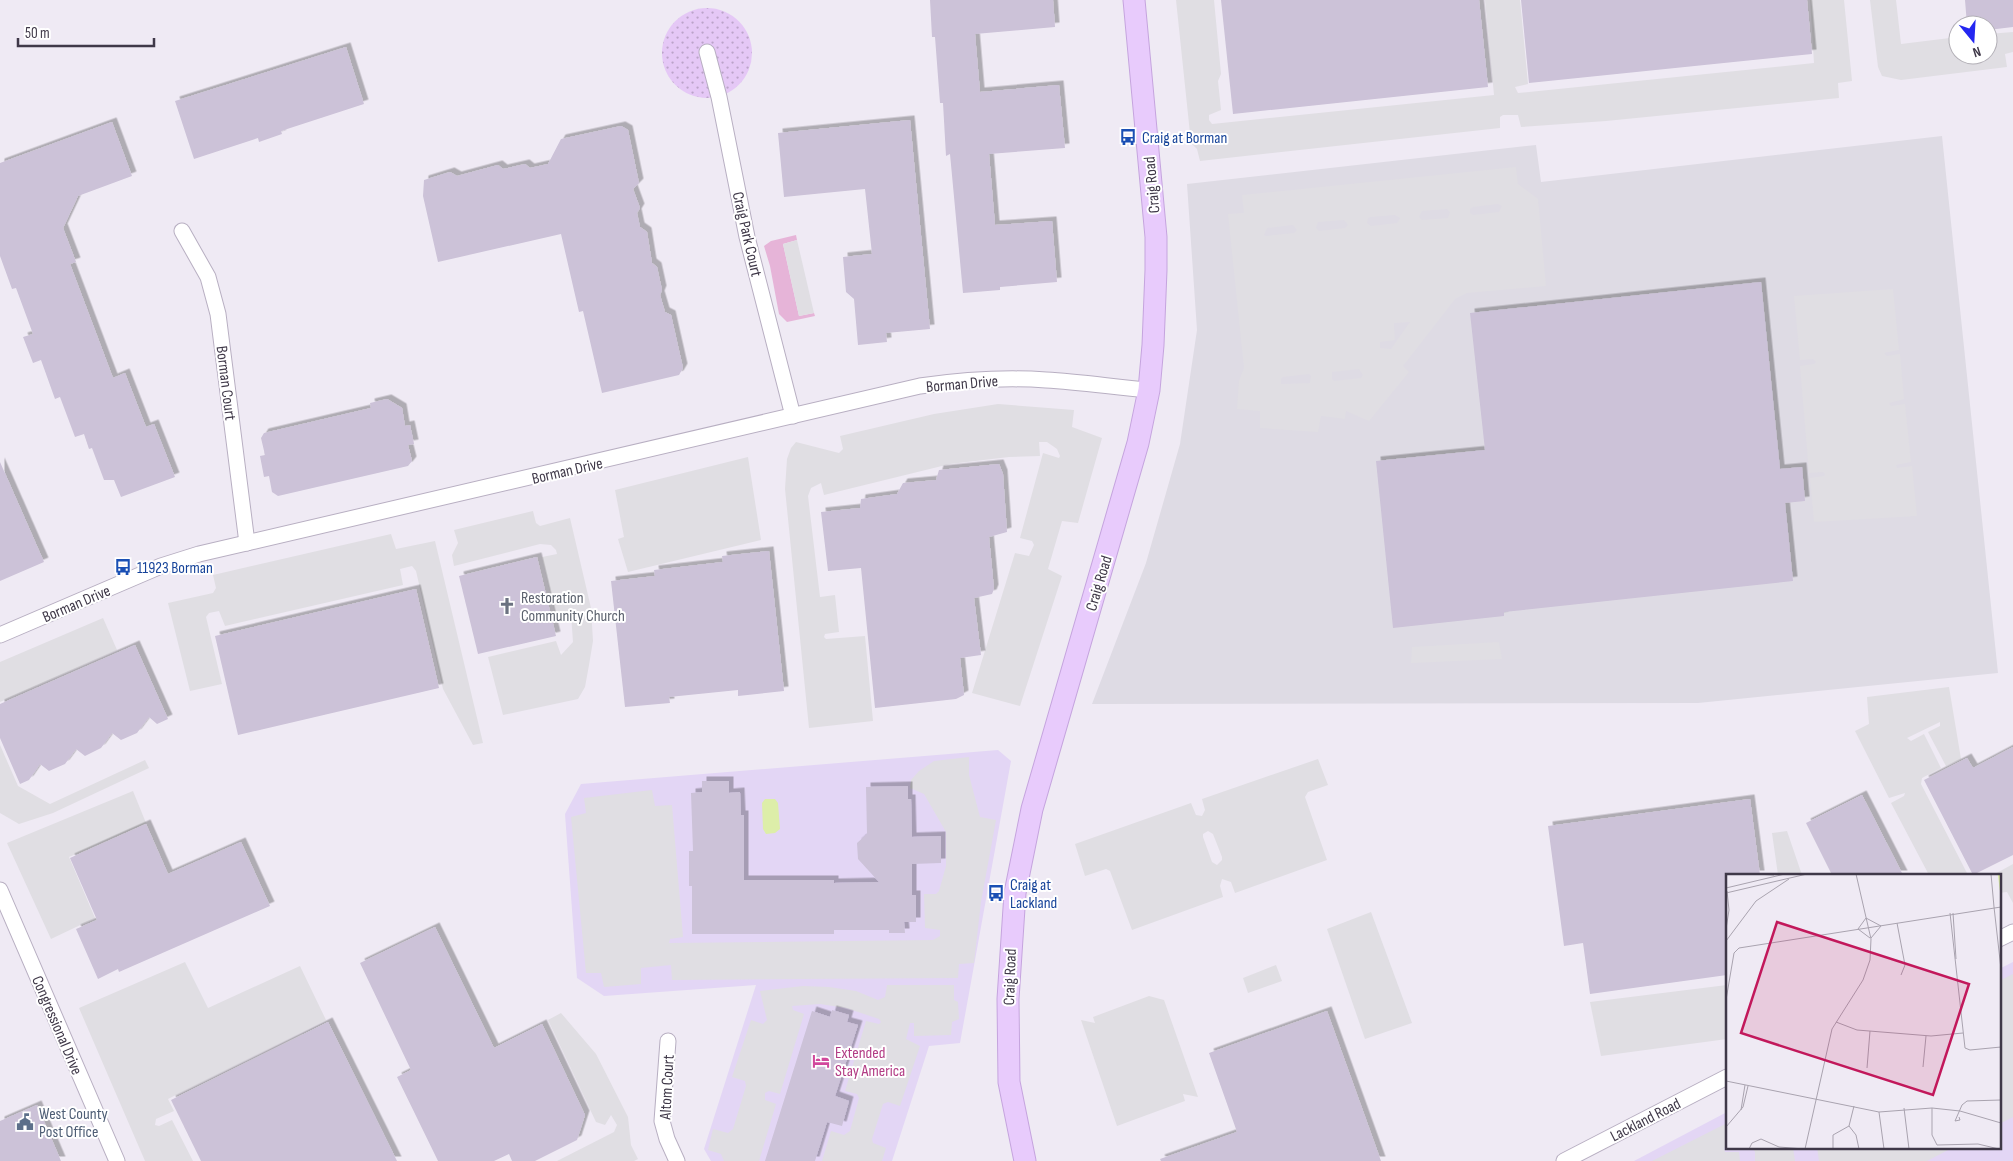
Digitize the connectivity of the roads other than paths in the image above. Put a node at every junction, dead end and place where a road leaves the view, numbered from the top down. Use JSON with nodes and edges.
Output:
{"nodes":[{"id":1,"x":1134,"y":0,"type":"edge"},
{"id":2,"x":707,"y":52,"type":"dead end"},
{"id":3,"x":182,"y":231,"type":"dead end"},
{"id":4,"x":1149,"y":390,"type":"junction"},
{"id":5,"x":793,"y":416,"type":"junction"},
{"id":6,"x":246,"y":543,"type":"junction"},
{"id":7,"x":0,"y":635,"type":"edge"},
{"id":8,"x":0,"y":890,"type":"edge"},
{"id":9,"x":2013,"y":932,"type":"edge"},
{"id":10,"x":2000,"y":938,"type":"edge"},
{"id":11,"x":668,"y":1041,"type":"dead end"},
{"id":12,"x":1726,"y":1078,"type":"edge"},
{"id":13,"x":117,"y":1161,"type":"edge"},
{"id":14,"x":677,"y":1161,"type":"edge"},
{"id":15,"x":1025,"y":1161,"type":"edge"},
{"id":16,"x":1564,"y":1161,"type":"edge"}],
"edges":[{"from":1,"to":4,"type":"main road","name":"Craig Road"},
{"from":2,"to":5,"type":"street","name":"Craig Park Court"},
{"from":3,"to":6,"type":"street","name":"Borman Court"},
{"from":4,"to":5,"type":"street","name":"Borman Drive"},
{"from":4,"to":15,"type":"main road","name":"Craig Road"},
{"from":5,"to":6,"type":"street","name":"Borman Drive"},
{"from":6,"to":7,"type":"street","name":"Borman Drive"},
{"from":8,"to":13,"type":"street","name":"Congressional Drive"},
{"from":9,"to":10,"type":"street"},
{"from":11,"to":14,"type":"street","name":"Altom Court"},
{"from":12,"to":16,"type":"street","name":"Lackland Road"}]}
